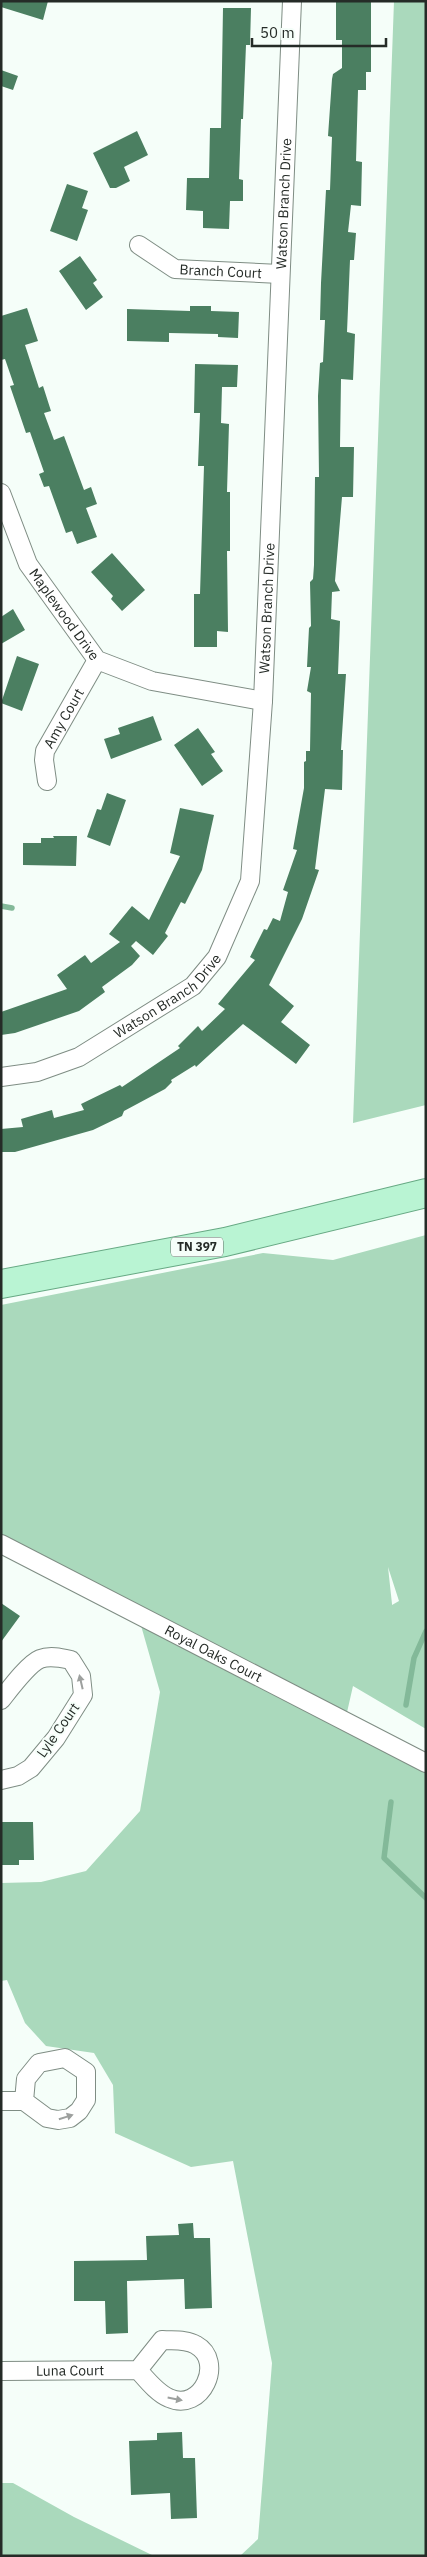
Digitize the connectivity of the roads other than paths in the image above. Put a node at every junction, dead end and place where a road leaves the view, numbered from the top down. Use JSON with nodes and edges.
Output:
{"nodes":[{"id":1,"x":292,"y":1,"type":"edge"},
{"id":2,"x":139,"y":245,"type":"dead end"},
{"id":3,"x":280,"y":274,"type":"junction"},
{"id":4,"x":1,"y":493,"type":"edge"},
{"id":5,"x":97,"y":660,"type":"junction"},
{"id":6,"x":263,"y":701,"type":"junction"},
{"id":7,"x":47,"y":781,"type":"dead end"},
{"id":8,"x":1,"y":1076,"type":"edge"},
{"id":9,"x":426,"y":1193,"type":"edge"},
{"id":10,"x":1,"y":1284,"type":"edge"},
{"id":11,"x":1,"y":1544,"type":"edge"},
{"id":12,"x":1,"y":1700,"type":"edge"},
{"id":13,"x":426,"y":1763,"type":"edge"},
{"id":14,"x":1,"y":1780,"type":"edge"},
{"id":15,"x":1,"y":2101,"type":"edge"},
{"id":16,"x":24,"y":2101,"type":"dead end"},
{"id":17,"x":1,"y":2370,"type":"edge"},
{"id":18,"x":138,"y":2370,"type":"dead end"}],
"edges":[{"from":1,"to":3,"type":"street","name":"Watson Branch Drive"},
{"from":2,"to":3,"type":"street","name":"Branch Court"},
{"from":3,"to":6,"type":"street","name":"Watson Branch Drive"},
{"from":4,"to":5,"type":"street","name":"Maplewood Drive"},
{"from":5,"to":6,"type":"street","name":"Maplewood Drive"},
{"from":5,"to":7,"type":"street","name":"Amy Court"},
{"from":6,"to":8,"type":"street","name":"Watson Branch Drive"},
{"from":9,"to":10,"type":"main road","number":"TN 397"},
{"from":11,"to":13,"type":"street","name":"Royal Oaks Court"},
{"from":14,"to":12,"type":"street","name":"Lyle Court","one_way":true},
{"from":15,"to":16,"type":"street"},
{"from":17,"to":18,"type":"street","name":"Luna Court"}]}
